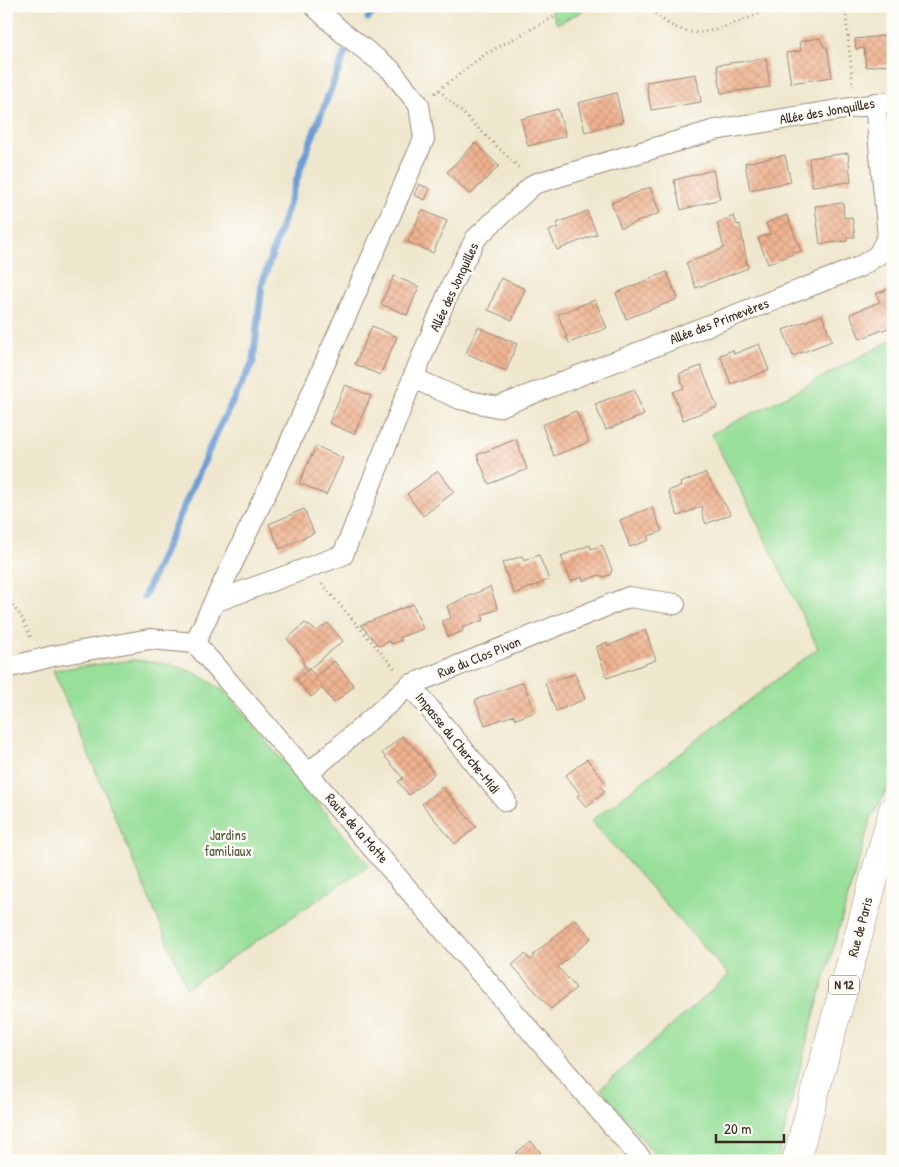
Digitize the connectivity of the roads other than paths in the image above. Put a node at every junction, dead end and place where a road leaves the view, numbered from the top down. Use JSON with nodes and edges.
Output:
{"nodes":[{"id":1,"x":314,"y":6,"type":"edge"},
{"id":2,"x":884,"y":102,"type":"edge"},
{"id":3,"x":413,"y":378,"type":"junction"},
{"id":4,"x":214,"y":602,"type":"junction"},
{"id":5,"x":675,"y":604,"type":"dead end"},
{"id":6,"x":195,"y":643,"type":"junction"},
{"id":7,"x":6,"y":668,"type":"edge"},
{"id":8,"x":410,"y":685,"type":"junction"},
{"id":9,"x":309,"y":773,"type":"junction"},
{"id":10,"x":506,"y":801,"type":"dead end"},
{"id":11,"x":893,"y":810,"type":"edge"},
{"id":12,"x":643,"y":1161,"type":"edge"},
{"id":13,"x":796,"y":1161,"type":"edge"}],
"edges":[{"from":1,"to":4,"type":"street"},
{"from":2,"to":3,"type":"street","name":"Allée des Jonquilles"},
{"from":2,"to":3,"type":"street","name":"Allée des Primevères"},
{"from":3,"to":4,"type":"street","name":"Allée des Jonquilles"},
{"from":4,"to":6,"type":"street"},
{"from":5,"to":8,"type":"street","name":"Rue du Clos Pivon"},
{"from":6,"to":7,"type":"street"},
{"from":6,"to":9,"type":"street","name":"Route de la Motte"},
{"from":8,"to":9,"type":"street","name":"Rue du Clos Pivon"},
{"from":8,"to":10,"type":"street","name":"Impasse du Cherche-Midi"},
{"from":9,"to":12,"type":"street","name":"Route de la Motte"},
{"from":11,"to":13,"type":"main road","name":"Rue de Paris","number":"N 12"}]}
